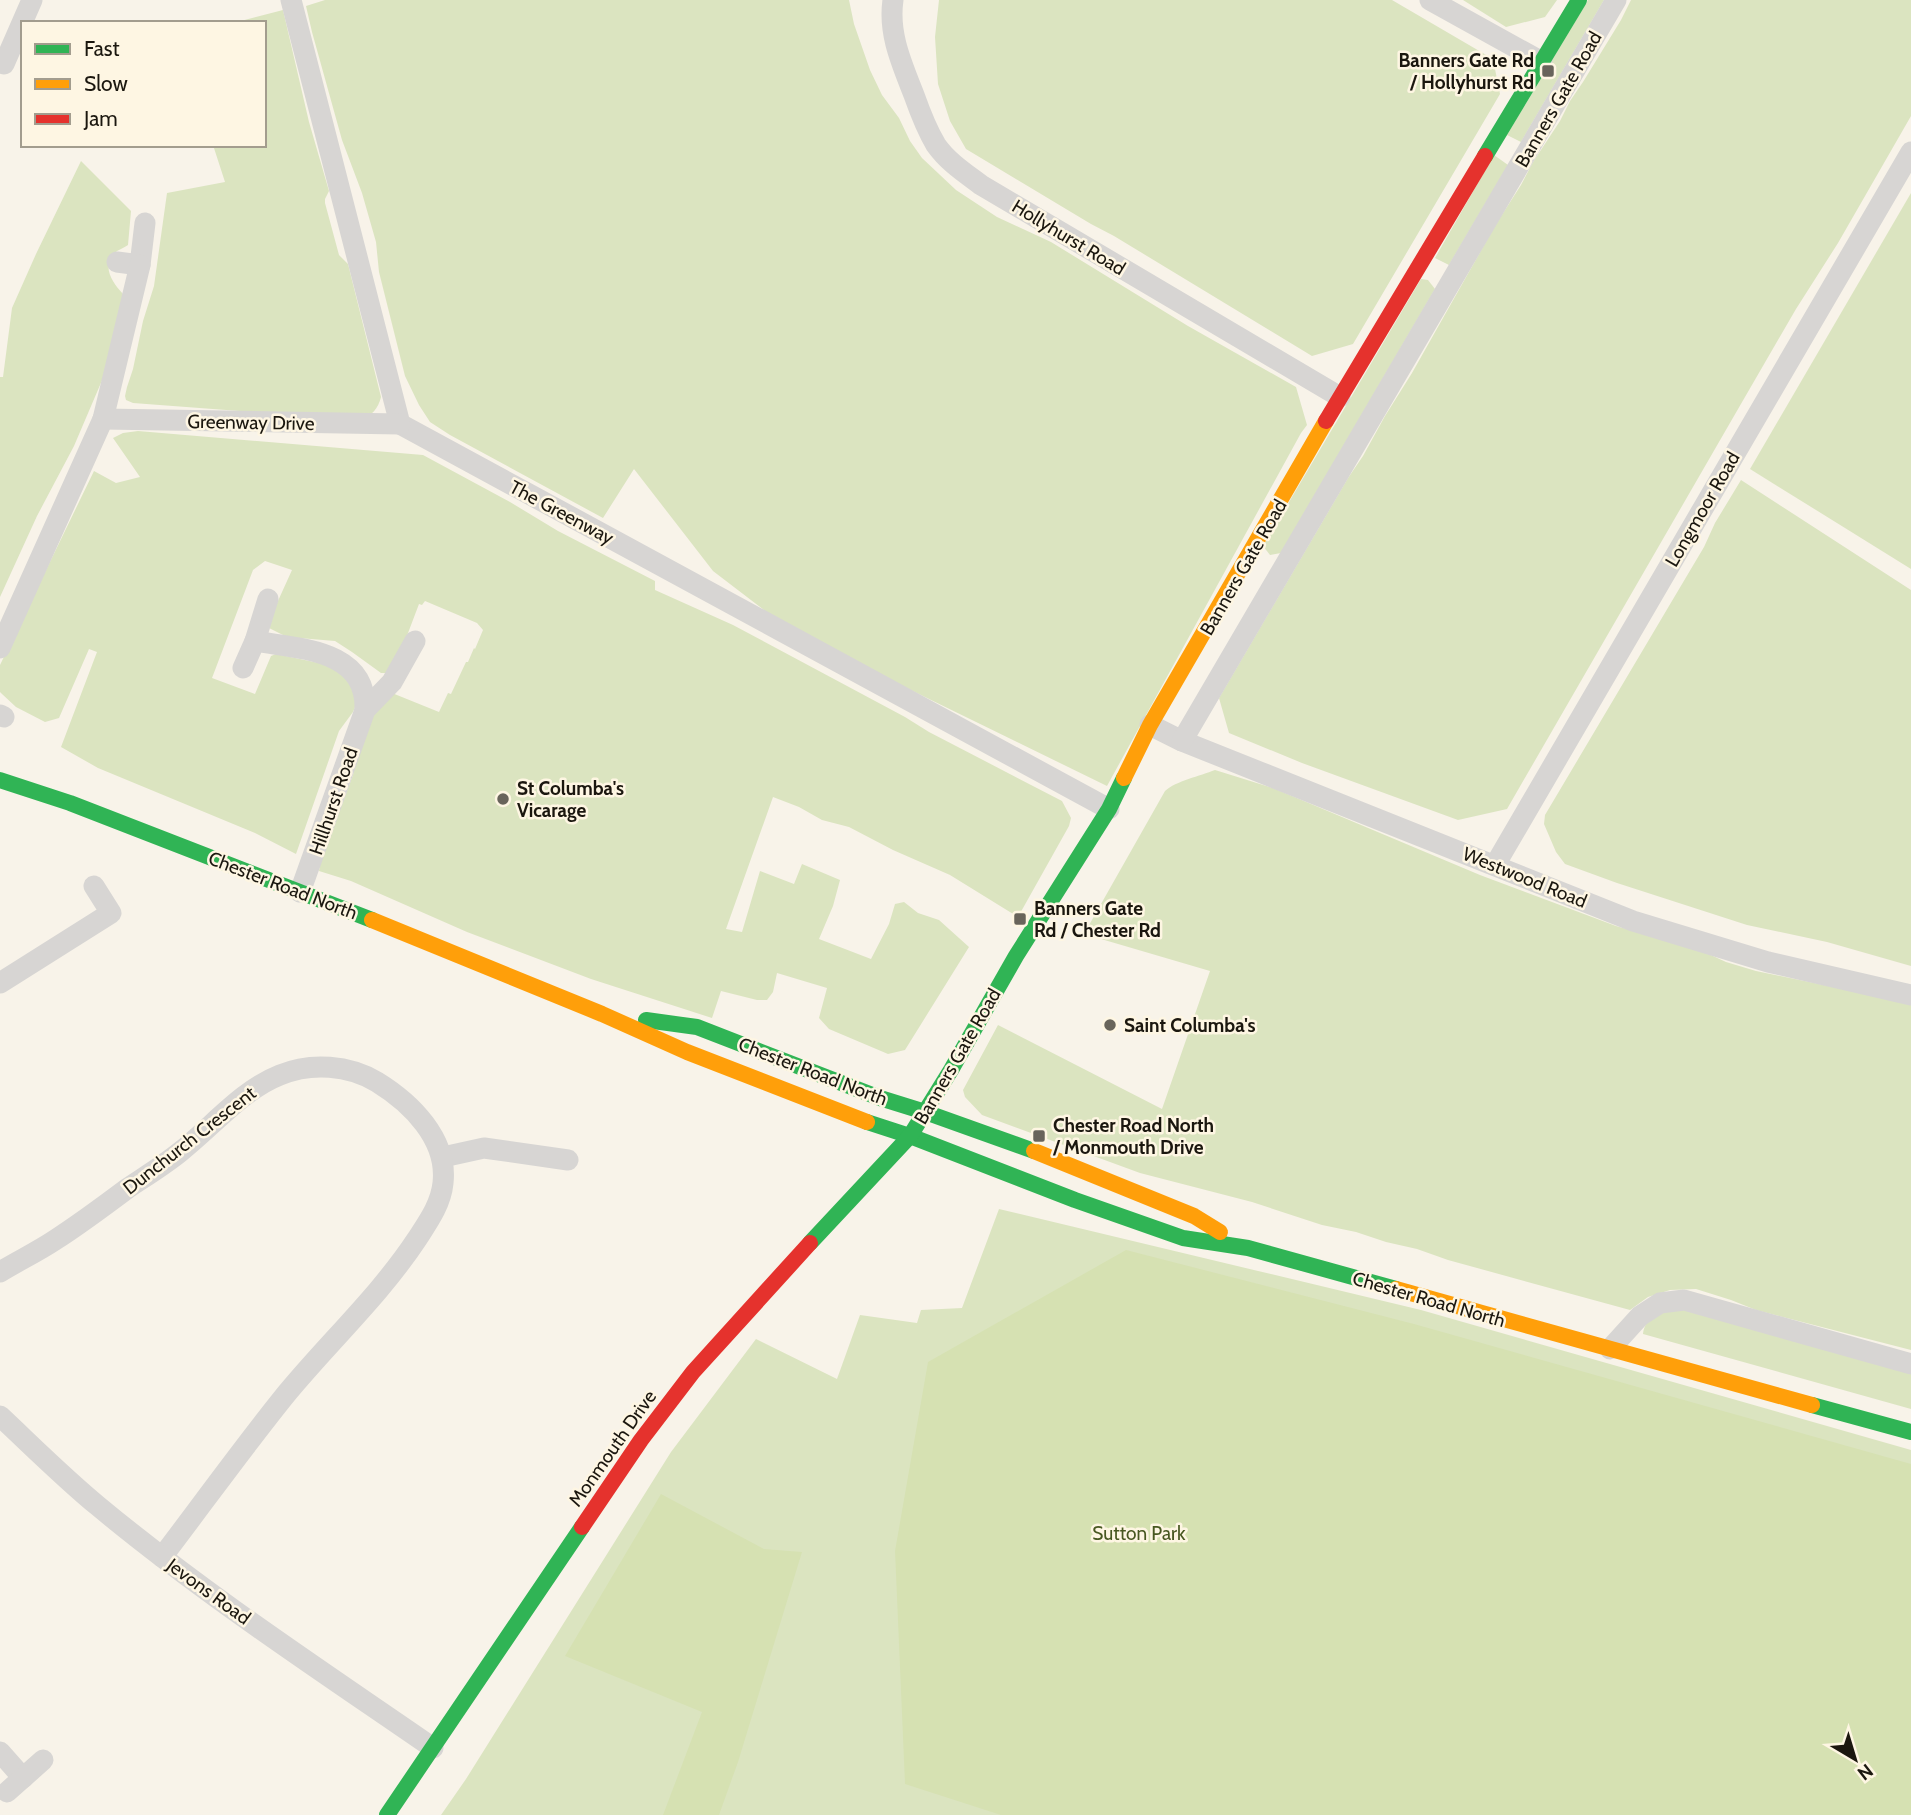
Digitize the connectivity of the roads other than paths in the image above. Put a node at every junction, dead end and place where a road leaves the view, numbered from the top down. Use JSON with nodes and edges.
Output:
{"nodes":[{"id":1,"x":32,"y":0,"type":"edge"},
{"id":2,"x":291,"y":0,"type":"edge"},
{"id":3,"x":893,"y":0,"type":"edge"},
{"id":4,"x":1430,"y":0,"type":"edge"},
{"id":5,"x":1579,"y":0,"type":"edge"},
{"id":6,"x":1616,"y":0,"type":"edge"},
{"id":7,"x":22,"y":21,"type":"edge"},
{"id":8,"x":21,"y":24,"type":"edge"},
{"id":9,"x":1542,"y":62,"type":"junction"},
{"id":10,"x":1,"y":67,"type":"edge"},
{"id":11,"x":1911,"y":152,"type":"edge"},
{"id":12,"x":145,"y":223,"type":"dead end"},
{"id":13,"x":117,"y":262,"type":"dead end"},
{"id":14,"x":140,"y":265,"type":"junction"},
{"id":15,"x":1340,"y":397,"type":"junction"},
{"id":16,"x":103,"y":419,"type":"junction"},
{"id":17,"x":400,"y":424,"type":"junction"},
{"id":18,"x":268,"y":599,"type":"dead end"},
{"id":19,"x":255,"y":641,"type":"junction"},
{"id":20,"x":415,"y":641,"type":"dead end"},
{"id":21,"x":0,"y":648,"type":"edge"},
{"id":22,"x":243,"y":668,"type":"dead end"},
{"id":23,"x":365,"y":710,"type":"junction"},
{"id":24,"x":1150,"y":725,"type":"junction"},
{"id":25,"x":1182,"y":741,"type":"junction"},
{"id":26,"x":0,"y":780,"type":"edge"},
{"id":27,"x":1109,"y":809,"type":"junction"},
{"id":28,"x":1494,"y":865,"type":"junction"},
{"id":29,"x":94,"y":886,"type":"dead end"},
{"id":30,"x":300,"y":892,"type":"junction"},
{"id":31,"x":0,"y":983,"type":"edge"},
{"id":32,"x":1911,"y":995,"type":"edge"},
{"id":33,"x":602,"y":1014,"type":"junction"},
{"id":34,"x":925,"y":1112,"type":"junction"},
{"id":35,"x":910,"y":1136,"type":"junction"},
{"id":36,"x":443,"y":1157,"type":"junction"},
{"id":37,"x":568,"y":1160,"type":"dead end"},
{"id":38,"x":1248,"y":1248,"type":"junction"},
{"id":39,"x":0,"y":1272,"type":"edge"},
{"id":40,"x":1610,"y":1349,"type":"junction"},
{"id":41,"x":1911,"y":1364,"type":"edge"},
{"id":42,"x":0,"y":1416,"type":"edge"},
{"id":43,"x":1911,"y":1432,"type":"edge"},
{"id":44,"x":162,"y":1557,"type":"junction"},
{"id":45,"x":433,"y":1748,"type":"junction"},
{"id":46,"x":0,"y":1752,"type":"edge"},
{"id":47,"x":43,"y":1760,"type":"dead end"},
{"id":48,"x":387,"y":1815,"type":"edge"}],
"edges":[{"from":1,"to":7,"type":"street"},
{"from":2,"to":17,"type":"street"},
{"from":3,"to":15,"type":"street","name":"Hollyhurst Road"},
{"from":4,"to":9,"type":"street"},
{"from":5,"to":9,"type":"main road","name":"Banners Gate Road"},
{"from":6,"to":25,"type":"street","name":"Banners Gate Road"},
{"from":8,"to":10,"type":"street"},
{"from":9,"to":15,"type":"main road","name":"Banners Gate Road"},
{"from":11,"to":28,"type":"street","name":"Longmoor Road"},
{"from":12,"to":14,"type":"street"},
{"from":13,"to":14,"type":"street"},
{"from":14,"to":16,"type":"street"},
{"from":15,"to":24,"type":"main road","name":"Banners Gate Road"},
{"from":16,"to":17,"type":"street","name":"Greenway Drive"},
{"from":16,"to":21,"type":"street"},
{"from":17,"to":27,"type":"street","name":"The Greenway"},
{"from":18,"to":19,"type":"street"},
{"from":19,"to":22,"type":"street"},
{"from":19,"to":23,"type":"street"},
{"from":20,"to":23,"type":"street","name":"Hillhurst Road"},
{"from":23,"to":30,"type":"street","name":"Hillhurst Road"},
{"from":24,"to":25,"type":"street","name":"Westwood Road"},
{"from":24,"to":27,"type":"main road","name":"Banners Gate Road"},
{"from":25,"to":28,"type":"street","name":"Westwood Road"},
{"from":26,"to":30,"type":"main road","name":"Chester Road North"},
{"from":27,"to":34,"type":"main road","name":"Banners Gate Road"},
{"from":28,"to":32,"type":"street","name":"Westwood Road"},
{"from":29,"to":31,"type":"street"},
{"from":30,"to":33,"type":"main road","name":"Chester Road North"},
{"from":33,"to":34,"type":"main road","name":"Chester Road North"},
{"from":33,"to":35,"type":"main road","name":"Chester Road North"},
{"from":34,"to":35,"type":"main road","name":"Banners Gate Road"},
{"from":34,"to":38,"type":"main road","name":"Chester Road North"},
{"from":35,"to":38,"type":"main road","name":"Chester Road North"},
{"from":35,"to":45,"type":"main road","name":"Monmouth Drive"},
{"from":36,"to":37,"type":"street"},
{"from":36,"to":39,"type":"street","name":"Dunchurch Crescent"},
{"from":36,"to":44,"type":"street"},
{"from":38,"to":40,"type":"main road","name":"Chester Road North"},
{"from":40,"to":41,"type":"street"},
{"from":40,"to":43,"type":"main road","name":"Chester Road North"},
{"from":42,"to":44,"type":"street","name":"Jevons Road"},
{"from":44,"to":45,"type":"street","name":"Jevons Road"},
{"from":45,"to":48,"type":"main road","name":"Monmouth Drive"},
{"from":46,"to":47,"type":"street"}]}
